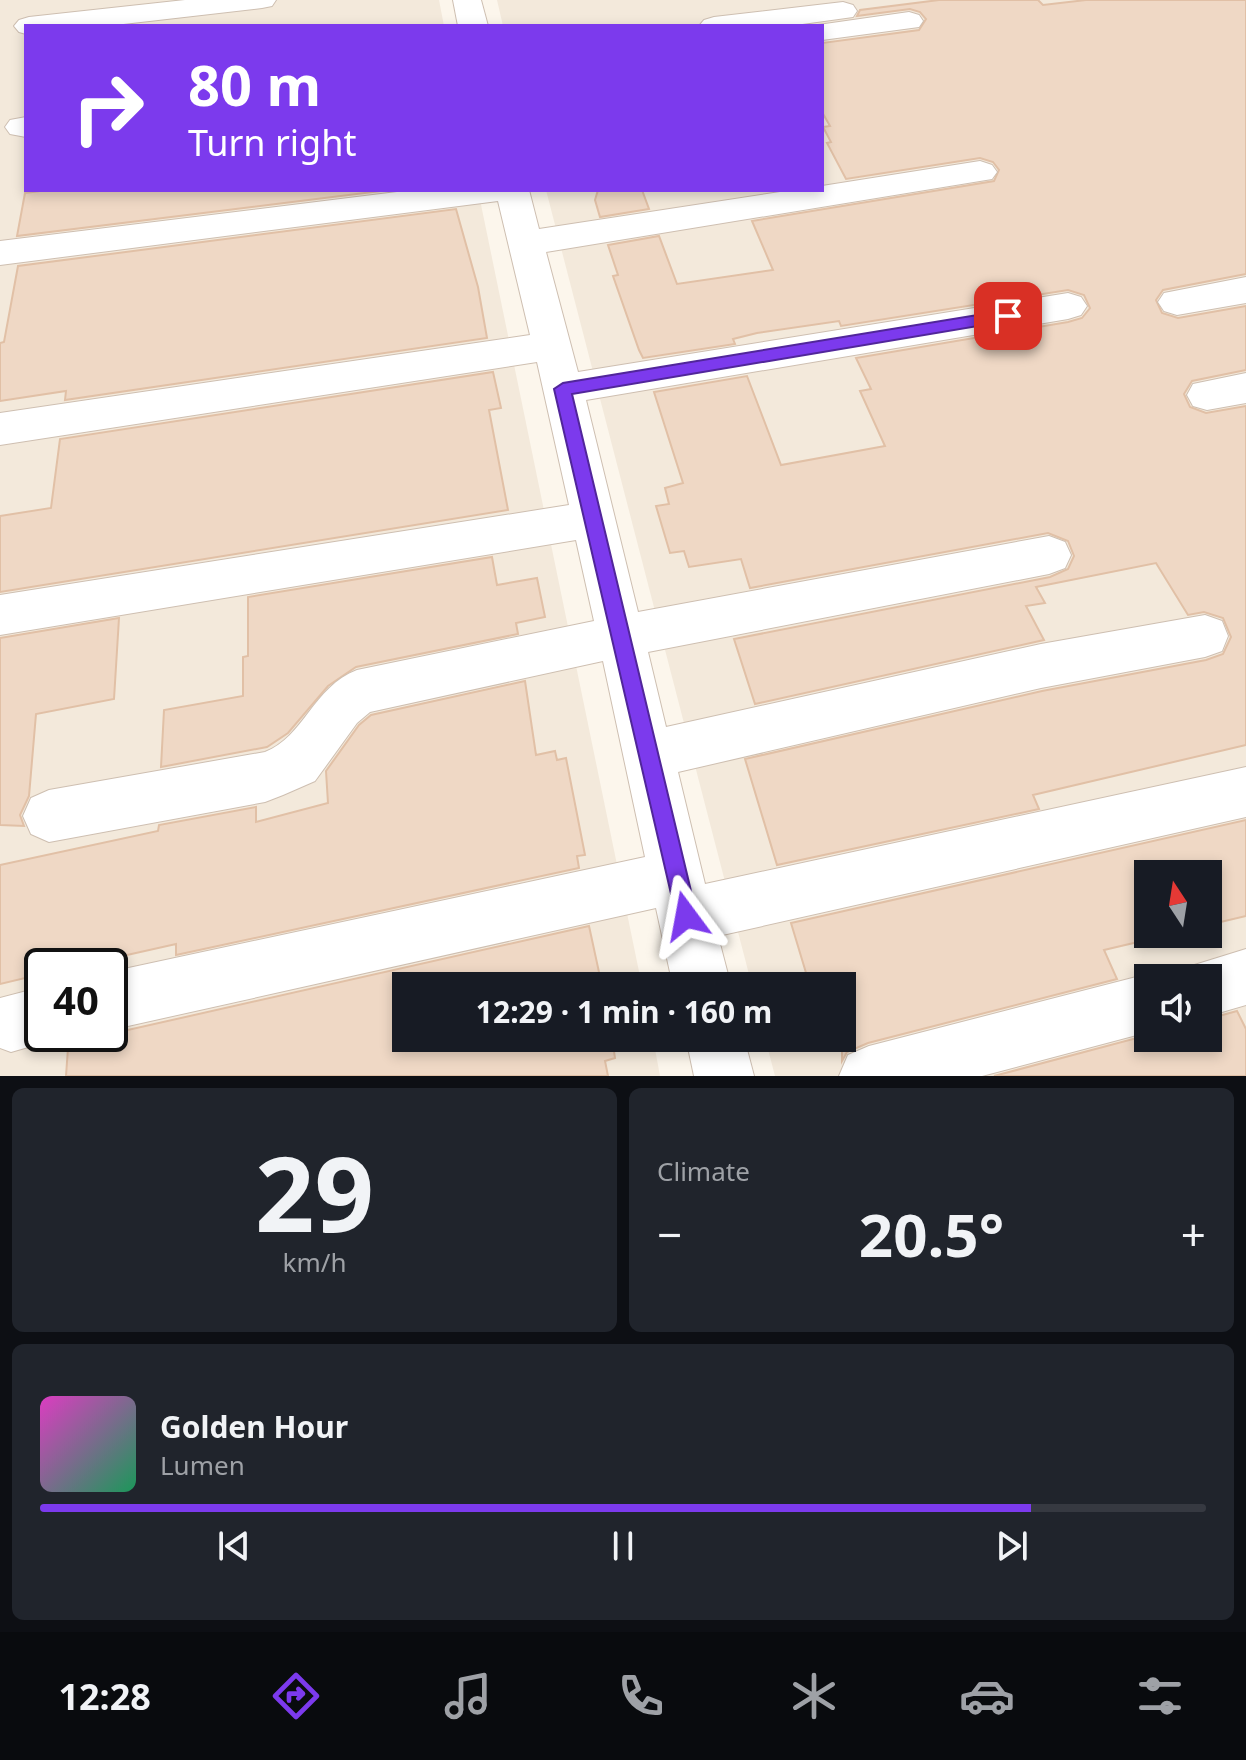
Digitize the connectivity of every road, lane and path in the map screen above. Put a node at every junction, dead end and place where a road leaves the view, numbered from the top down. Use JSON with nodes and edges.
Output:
{"nodes":[{"id":1,"x":262,"y":0,"type":"edge"},
{"id":2,"x":467,"y":0,"type":"edge"},
{"id":3,"x":843,"y":11,"type":"dead end"},
{"id":4,"x":909,"y":21,"type":"dead end"},
{"id":5,"x":47,"y":24,"type":"edge"},
{"id":6,"x":473,"y":24,"type":"edge"},
{"id":7,"x":731,"y":24,"type":"edge"},
{"id":8,"x":824,"y":31,"type":"edge"},
{"id":9,"x":980,"y":172,"type":"dead end"},
{"id":10,"x":486,"y":192,"type":"edge"},
{"id":11,"x":512,"y":192,"type":"edge"},
{"id":12,"x":880,"y":208,"type":"dead end"},
{"id":13,"x":527,"y":251,"type":"junction"},
{"id":14,"x":0,"y":253,"type":"edge"},
{"id":15,"x":1246,"y":290,"type":"edge"},
{"id":16,"x":1177,"y":302,"type":"dead end"},
{"id":17,"x":1068,"y":306,"type":"dead end"},
{"id":18,"x":550,"y":346,"type":"junction"},
{"id":19,"x":1246,"y":388,"type":"edge"},
{"id":20,"x":563,"y":389,"type":"junction"},
{"id":21,"x":1207,"y":395,"type":"dead end"},
{"id":22,"x":0,"y":429,"type":"edge"},
{"id":23,"x":591,"y":520,"type":"junction"},
{"id":24,"x":1049,"y":555,"type":"dead end"},
{"id":25,"x":0,"y":615,"type":"edge"},
{"id":26,"x":1205,"y":636,"type":"dead end"},
{"id":27,"x":619,"y":637,"type":"junction"},
{"id":28,"x":648,"y":755,"type":"junction"},
{"id":29,"x":1246,"y":792,"type":"edge"},
{"id":30,"x":49,"y":816,"type":"dead end"},
{"id":31,"x":681,"y":897,"type":"junction"},
{"id":32,"x":699,"y":972,"type":"edge"},
{"id":33,"x":1246,"y":977,"type":"edge"},
{"id":34,"x":1222,"y":983,"type":"edge"},
{"id":35,"x":128,"y":998,"type":"edge"},
{"id":36,"x":1134,"y":1007,"type":"edge"},
{"id":37,"x":718,"y":1052,"type":"edge"},
{"id":38,"x":724,"y":1076,"type":"edge"},
{"id":39,"x":869,"y":1076,"type":"edge"}],
"edges":[{"from":1,"to":5,"type":"street"},
{"from":2,"to":6,"type":"street"},
{"from":3,"to":7,"type":"street"},
{"from":4,"to":8,"type":"street"},
{"from":9,"to":13,"type":"street"},
{"from":10,"to":14,"type":"street"},
{"from":11,"to":13,"type":"street"},
{"from":12,"to":13,"type":"street"},
{"from":13,"to":18,"type":"street"},
{"from":15,"to":16,"type":"street"},
{"from":17,"to":20,"type":"street"},
{"from":18,"to":20,"type":"street"},
{"from":18,"to":22,"type":"street"},
{"from":19,"to":21,"type":"street"},
{"from":20,"to":23,"type":"street"},
{"from":23,"to":25,"type":"street"},
{"from":23,"to":27,"type":"street"},
{"from":24,"to":27,"type":"street"},
{"from":26,"to":28,"type":"street"},
{"from":27,"to":28,"type":"street"},
{"from":27,"to":30,"type":"street"},
{"from":28,"to":31,"type":"street"},
{"from":29,"to":31,"type":"street"},
{"from":31,"to":32,"type":"street"},
{"from":31,"to":35,"type":"street"},
{"from":33,"to":34,"type":"street"},
{"from":36,"to":39,"type":"street"},
{"from":37,"to":38,"type":"street"}]}
